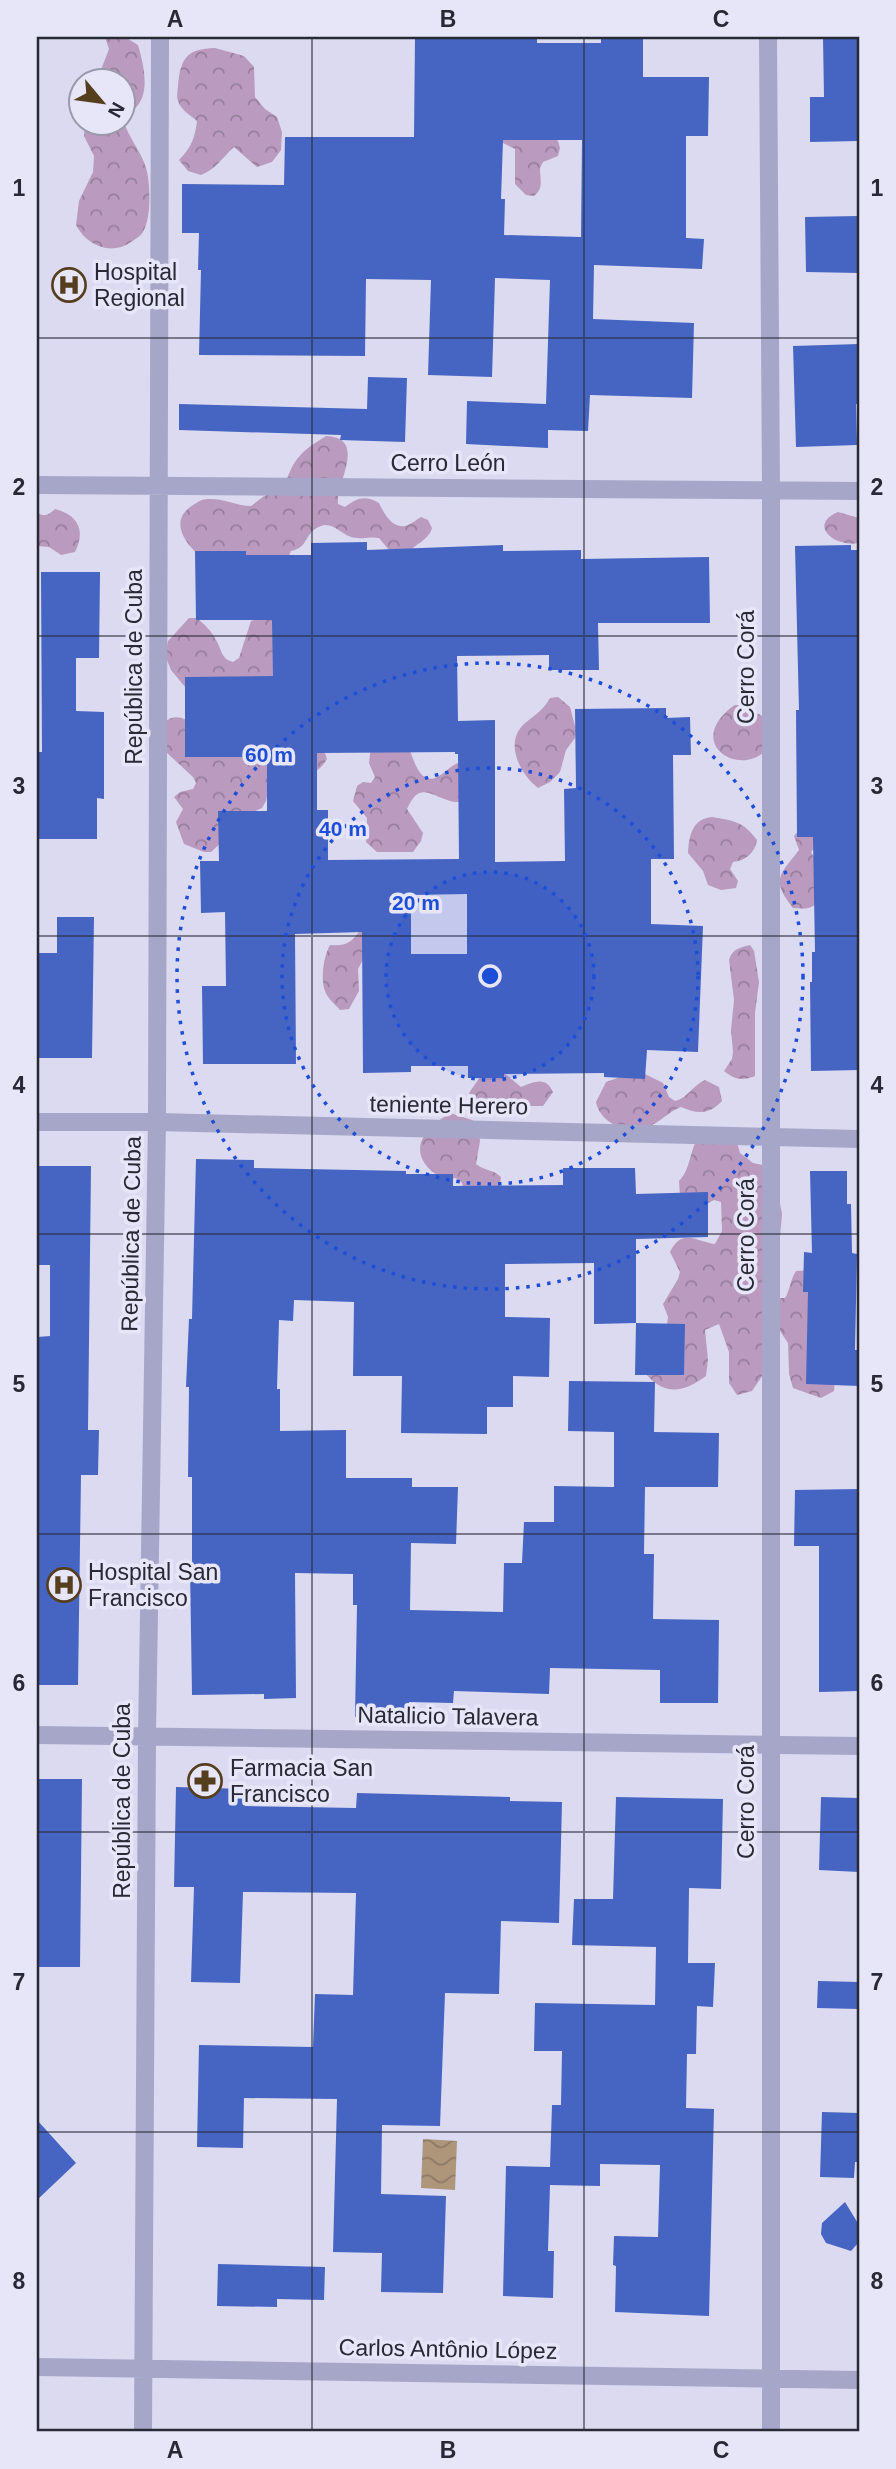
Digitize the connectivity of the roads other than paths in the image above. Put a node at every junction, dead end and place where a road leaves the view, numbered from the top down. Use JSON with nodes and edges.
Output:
{"nodes":[{"id":1,"x":160,"y":37,"type":"edge"},
{"id":2,"x":768,"y":37,"type":"edge"},
{"id":3,"x":37,"y":485,"type":"edge"},
{"id":4,"x":159,"y":486,"type":"junction"},
{"id":5,"x":771,"y":489,"type":"junction"},
{"id":6,"x":859,"y":491,"type":"edge"},
{"id":7,"x":37,"y":1122,"type":"edge"},
{"id":8,"x":157,"y":1122,"type":"junction"},
{"id":9,"x":770,"y":1138,"type":"junction"},
{"id":10,"x":859,"y":1139,"type":"edge"},
{"id":11,"x":37,"y":1735,"type":"edge"},
{"id":12,"x":147,"y":1736,"type":"junction"},
{"id":13,"x":771,"y":1745,"type":"junction"},
{"id":14,"x":859,"y":1746,"type":"edge"},
{"id":15,"x":37,"y":2367,"type":"edge"},
{"id":16,"x":143,"y":2368,"type":"junction"},
{"id":17,"x":772,"y":2378,"type":"junction"},
{"id":18,"x":859,"y":2380,"type":"edge"},
{"id":19,"x":143,"y":2432,"type":"edge"},
{"id":20,"x":771,"y":2432,"type":"edge"}],
"edges":[{"from":1,"to":4,"type":"street","name":"República de Cuba"},
{"from":2,"to":5,"type":"street","name":"Cerro Corá"},
{"from":3,"to":4,"type":"street","name":"Cerro León"},
{"from":4,"to":5,"type":"street","name":"Cerro León"},
{"from":4,"to":8,"type":"street","name":"República de Cuba"},
{"from":5,"to":6,"type":"street","name":"Cerro León"},
{"from":5,"to":9,"type":"street","name":"Cerro Corá"},
{"from":7,"to":8,"type":"street","name":"teniente Herero"},
{"from":8,"to":9,"type":"street","name":"teniente Herero"},
{"from":8,"to":12,"type":"street","name":"República de Cuba"},
{"from":9,"to":10,"type":"street","name":"teniente Herero"},
{"from":9,"to":13,"type":"street","name":"Cerro Corá"},
{"from":11,"to":12,"type":"street","name":"Natalicio Talavera"},
{"from":12,"to":13,"type":"street","name":"Natalicio Talavera"},
{"from":12,"to":16,"type":"street","name":"República de Cuba"},
{"from":13,"to":14,"type":"street","name":"Natalicio Talavera"},
{"from":13,"to":17,"type":"street","name":"Cerro Corá"},
{"from":15,"to":16,"type":"street","name":"Carlos Antônio López"},
{"from":16,"to":17,"type":"street","name":"Carlos Antônio López"},
{"from":16,"to":19,"type":"street","name":"República de Cuba"},
{"from":17,"to":18,"type":"street","name":"Carlos Antônio López"},
{"from":17,"to":20,"type":"street","name":"Cerro Corá"}]}
